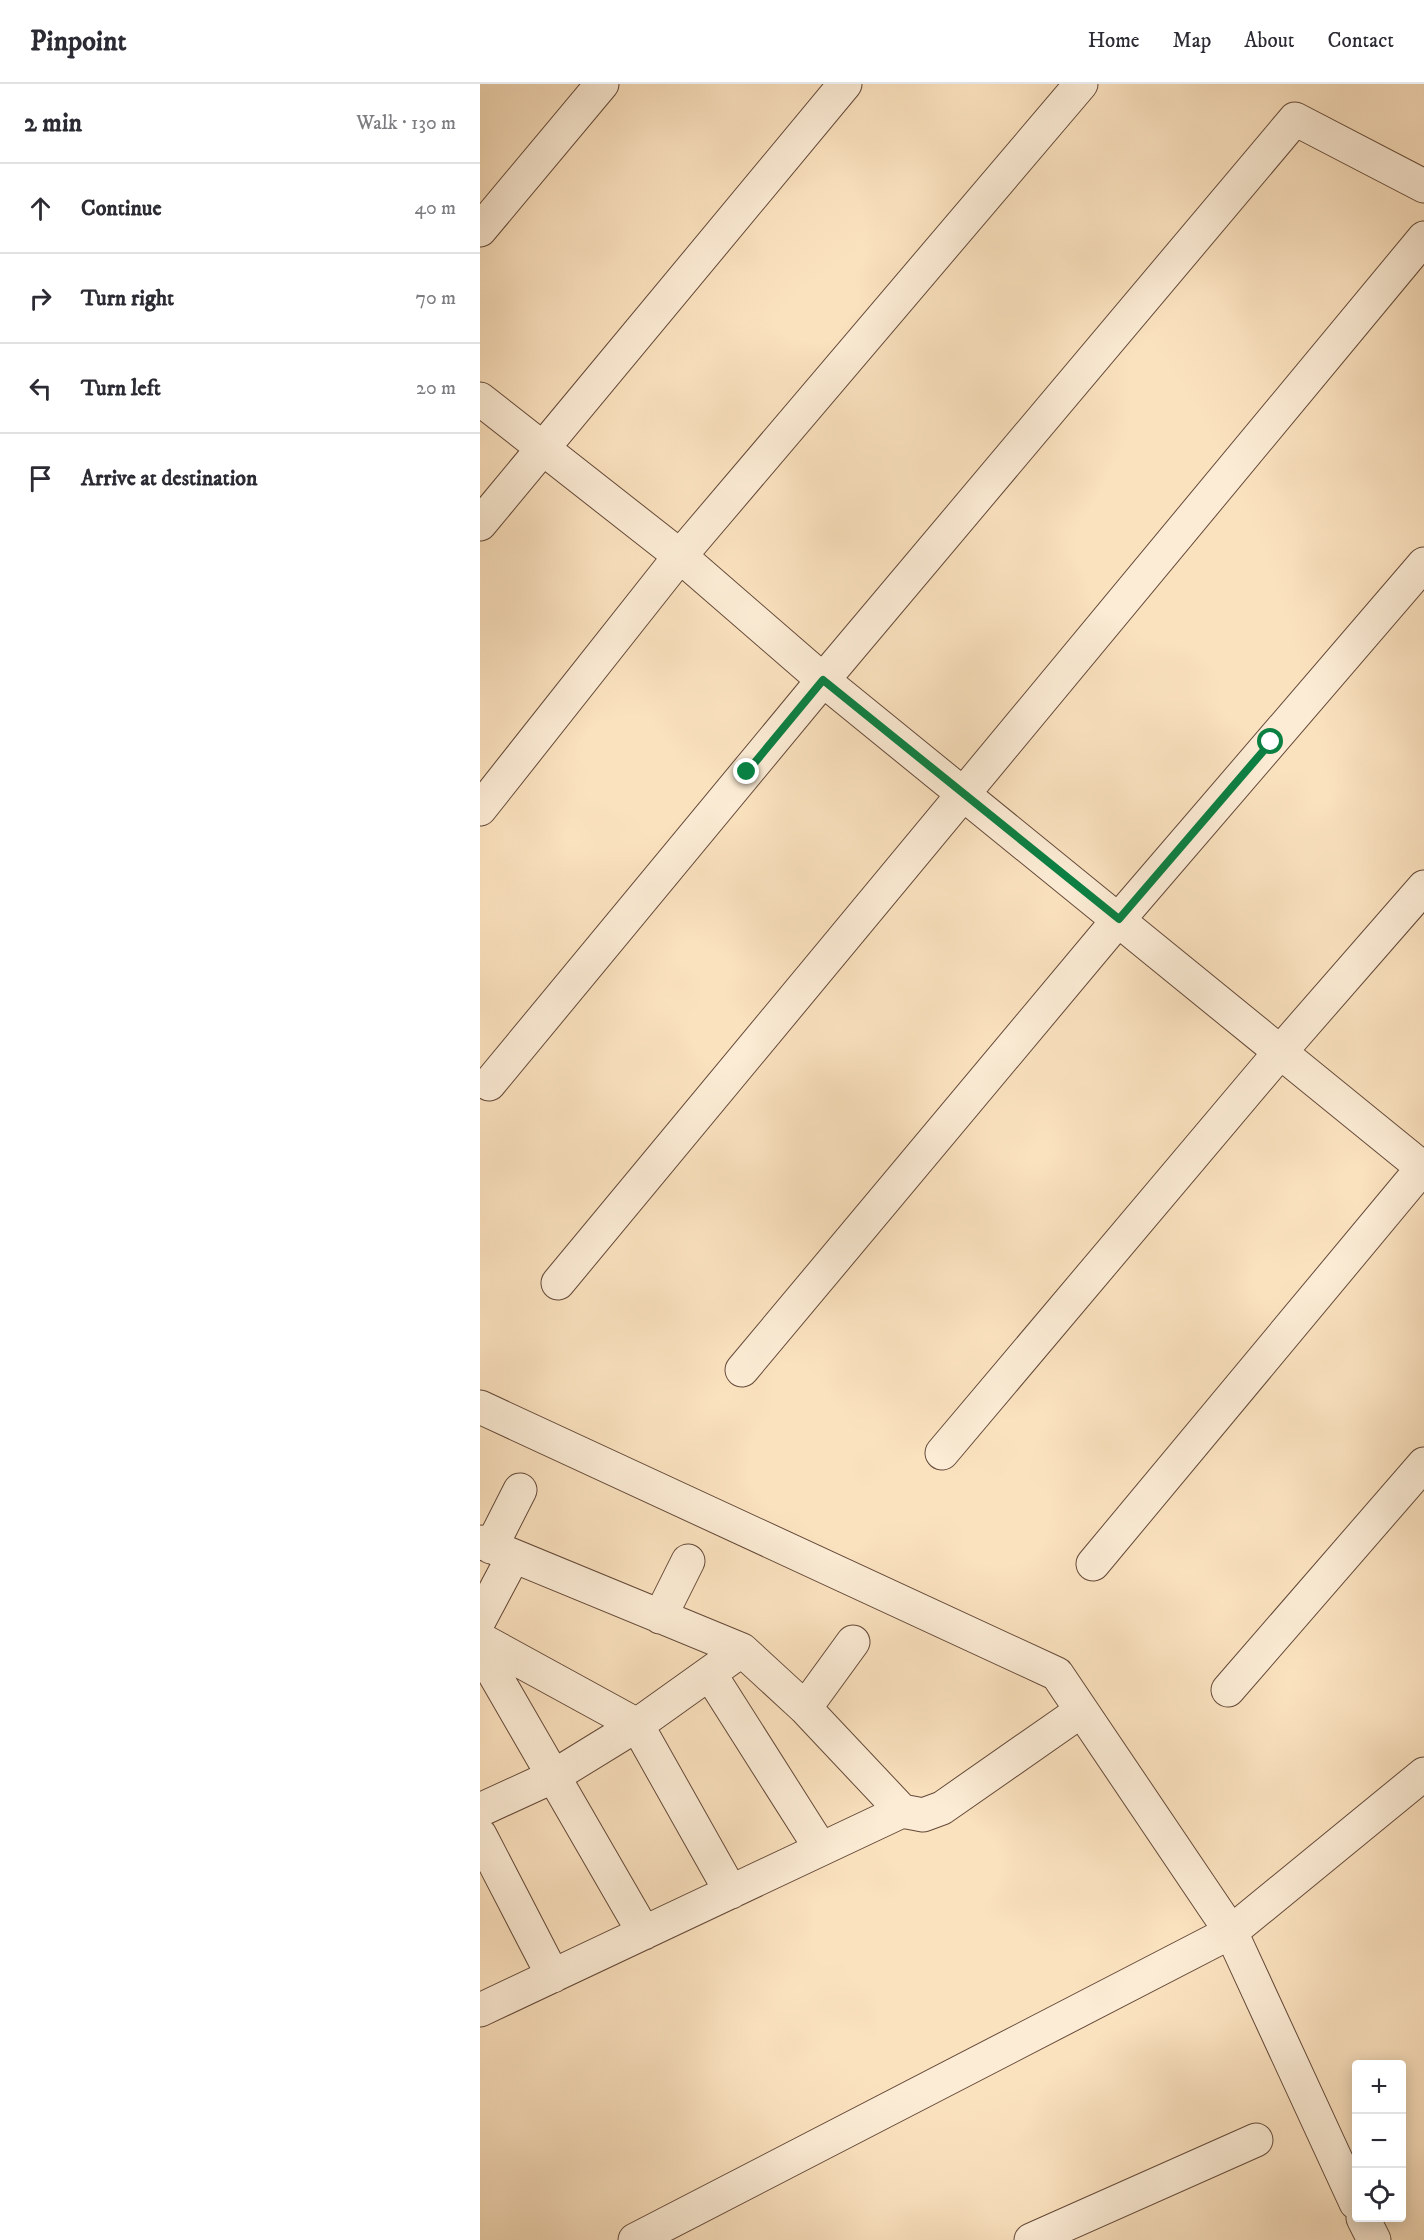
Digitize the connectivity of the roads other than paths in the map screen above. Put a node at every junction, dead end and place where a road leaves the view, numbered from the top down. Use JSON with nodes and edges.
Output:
{"nodes":[{"id":1,"x":602,"y":84,"type":"edge"},
{"id":2,"x":845,"y":84,"type":"edge"},
{"id":3,"x":1081,"y":84,"type":"edge"},
{"id":4,"x":1424,"y":186,"type":"edge"},
{"id":5,"x":480,"y":230,"type":"edge"},
{"id":6,"x":1424,"y":238,"type":"edge"},
{"id":7,"x":480,"y":399,"type":"edge"},
{"id":8,"x":543,"y":448,"type":"junction"},
{"id":9,"x":480,"y":524,"type":"edge"},
{"id":10,"x":680,"y":556,"type":"junction"},
{"id":11,"x":1424,"y":564,"type":"edge"},
{"id":12,"x":823,"y":680,"type":"junction"},
{"id":13,"x":963,"y":795,"type":"junction"},
{"id":14,"x":480,"y":809,"type":"edge"},
{"id":15,"x":1424,"y":887,"type":"edge"},
{"id":16,"x":1119,"y":919,"type":"junction"},
{"id":17,"x":1281,"y":1051,"type":"junction"},
{"id":18,"x":489,"y":1084,"type":"dead end"},
{"id":19,"x":1424,"y":1168,"type":"edge"},
{"id":20,"x":558,"y":1283,"type":"dead end"},
{"id":21,"x":742,"y":1370,"type":"dead end"},
{"id":22,"x":480,"y":1407,"type":"edge"},
{"id":23,"x":942,"y":1453,"type":"dead end"},
{"id":24,"x":1424,"y":1464,"type":"edge"},
{"id":25,"x":520,"y":1490,"type":"dead end"},
{"id":26,"x":495,"y":1549,"type":"edge"},
{"id":27,"x":688,"y":1561,"type":"dead end"},
{"id":28,"x":1094,"y":1564,"type":"dead end"},
{"id":29,"x":660,"y":1617,"type":"junction"},
{"id":30,"x":480,"y":1619,"type":"edge"},
{"id":31,"x":480,"y":1639,"type":"edge"},
{"id":32,"x":853,"y":1642,"type":"dead end"},
{"id":33,"x":480,"y":1649,"type":"edge"},
{"id":34,"x":742,"y":1650,"type":"junction"},
{"id":35,"x":710,"y":1674,"type":"junction"},
{"id":36,"x":1228,"y":1690,"type":"dead end"},
{"id":37,"x":805,"y":1708,"type":"junction"},
{"id":38,"x":1082,"y":1711,"type":"junction"},
{"id":39,"x":638,"y":1725,"type":"junction"},
{"id":40,"x":1424,"y":1774,"type":"edge"},
{"id":41,"x":554,"y":1776,"type":"junction"},
{"id":42,"x":480,"y":1810,"type":"edge"},
{"id":43,"x":902,"y":1811,"type":"junction"},
{"id":44,"x":480,"y":1835,"type":"edge"},
{"id":45,"x":821,"y":1849,"type":"junction"},
{"id":46,"x":731,"y":1892,"type":"junction"},
{"id":47,"x":1231,"y":1932,"type":"junction"},
{"id":48,"x":644,"y":1933,"type":"junction"},
{"id":49,"x":553,"y":1976,"type":"junction"},
{"id":50,"x":480,"y":2010,"type":"edge"},
{"id":51,"x":1256,"y":2140,"type":"dead end"},
{"id":52,"x":1352,"y":2194,"type":"edge"},
{"id":53,"x":1365,"y":2222,"type":"edge"},
{"id":54,"x":635,"y":2240,"type":"edge"},
{"id":55,"x":1031,"y":2240,"type":"edge"},
{"id":56,"x":1374,"y":2240,"type":"edge"}],
"edges":[{"from":1,"to":5,"type":"street"},
{"from":2,"to":8,"type":"street"},
{"from":3,"to":10,"type":"street"},
{"from":4,"to":12,"type":"street"},
{"from":6,"to":13,"type":"street"},
{"from":7,"to":8,"type":"street"},
{"from":8,"to":9,"type":"street"},
{"from":8,"to":10,"type":"street"},
{"from":10,"to":12,"type":"street"},
{"from":10,"to":14,"type":"street"},
{"from":11,"to":16,"type":"street"},
{"from":12,"to":13,"type":"street"},
{"from":12,"to":18,"type":"street"},
{"from":13,"to":16,"type":"street"},
{"from":13,"to":20,"type":"street"},
{"from":15,"to":17,"type":"street"},
{"from":16,"to":17,"type":"street"},
{"from":16,"to":21,"type":"street"},
{"from":17,"to":19,"type":"street"},
{"from":17,"to":23,"type":"street"},
{"from":19,"to":28,"type":"street"},
{"from":22,"to":38,"type":"street"},
{"from":24,"to":36,"type":"street"},
{"from":25,"to":26,"type":"street"},
{"from":26,"to":29,"type":"street"},
{"from":26,"to":30,"type":"street"},
{"from":27,"to":29,"type":"street"},
{"from":29,"to":34,"type":"street"},
{"from":31,"to":39,"type":"street"},
{"from":32,"to":37,"type":"street"},
{"from":33,"to":41,"type":"street"},
{"from":34,"to":35,"type":"street"},
{"from":34,"to":37,"type":"street"},
{"from":35,"to":39,"type":"street"},
{"from":35,"to":45,"type":"street"},
{"from":37,"to":43,"type":"street"},
{"from":38,"to":43,"type":"street"},
{"from":38,"to":47,"type":"street"},
{"from":39,"to":41,"type":"street"},
{"from":39,"to":46,"type":"street"},
{"from":40,"to":47,"type":"street"},
{"from":41,"to":42,"type":"street"},
{"from":41,"to":48,"type":"street"},
{"from":43,"to":45,"type":"street"},
{"from":44,"to":49,"type":"street"},
{"from":45,"to":46,"type":"street"},
{"from":46,"to":48,"type":"street"},
{"from":47,"to":52,"type":"street"},
{"from":47,"to":54,"type":"street"},
{"from":48,"to":49,"type":"street"},
{"from":49,"to":50,"type":"street"},
{"from":51,"to":55,"type":"street"},
{"from":53,"to":56,"type":"street"}]}
